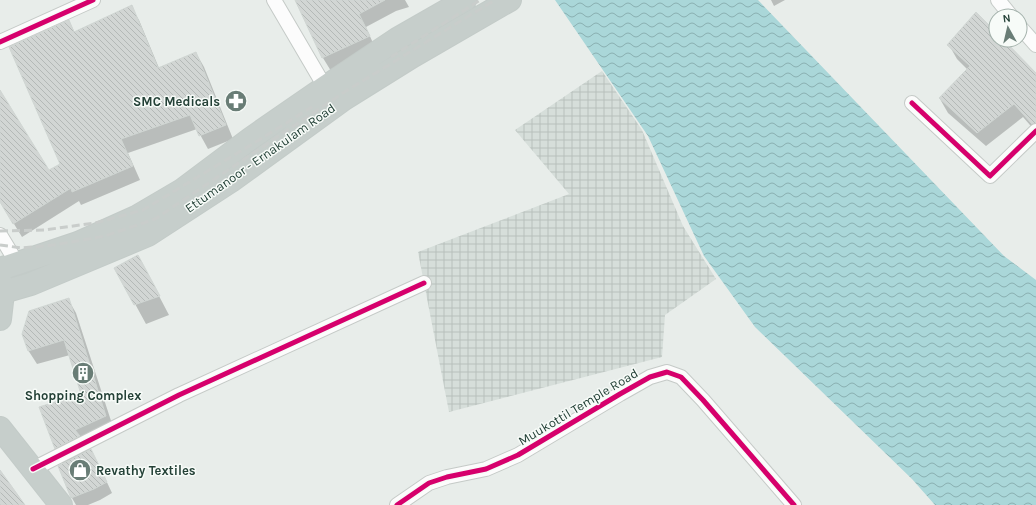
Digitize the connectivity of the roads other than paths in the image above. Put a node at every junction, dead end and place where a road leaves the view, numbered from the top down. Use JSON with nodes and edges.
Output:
{"nodes":[{"id":1,"x":93,"y":0,"type":"edge"},
{"id":2,"x":274,"y":0,"type":"edge"},
{"id":3,"x":465,"y":0,"type":"edge"},
{"id":4,"x":510,"y":0,"type":"edge"},
{"id":5,"x":998,"y":0,"type":"edge"},
{"id":6,"x":1004,"y":8,"type":"edge"},
{"id":7,"x":1028,"y":36,"type":"edge"},
{"id":8,"x":397,"y":39,"type":"junction"},
{"id":9,"x":0,"y":42,"type":"edge"},
{"id":10,"x":1036,"y":45,"type":"edge"},
{"id":11,"x":413,"y":56,"type":"junction"},
{"id":12,"x":325,"y":87,"type":"junction"},
{"id":13,"x":912,"y":103,"type":"dead end"},
{"id":14,"x":1036,"y":131,"type":"edge"},
{"id":15,"x":0,"y":235,"type":"edge"},
{"id":16,"x":8,"y":266,"type":"edge"},
{"id":17,"x":424,"y":283,"type":"dead end"},
{"id":18,"x":1,"y":289,"type":"edge"},
{"id":19,"x":0,"y":319,"type":"edge"},
{"id":20,"x":1,"y":430,"type":"edge"},
{"id":21,"x":32,"y":470,"type":"junction"},
{"id":22,"x":60,"y":505,"type":"edge"},
{"id":23,"x":397,"y":505,"type":"edge"},
{"id":24,"x":794,"y":505,"type":"edge"}],
"edges":[{"from":1,"to":9,"type":"street"},
{"from":2,"to":12,"type":"street"},
{"from":3,"to":8,"type":"highway"},
{"from":4,"to":11,"type":"highway","name":"Ettumanoor - Ernakulam Road"},
{"from":5,"to":6,"type":"street"},
{"from":7,"to":10,"type":"street"},
{"from":8,"to":11,"type":"highway"},
{"from":8,"to":12,"type":"highway"},
{"from":11,"to":18,"type":"highway","name":"Ettumanoor - Ernakulam Road"},
{"from":12,"to":16,"type":"highway"},
{"from":13,"to":14,"type":"street"},
{"from":15,"to":16,"type":"street"},
{"from":17,"to":21,"type":"street"},
{"from":18,"to":19,"type":"highway"},
{"from":20,"to":21,"type":"highway"},
{"from":21,"to":22,"type":"highway"},
{"from":23,"to":24,"type":"street","name":"Muukottil Temple Road"}]}
